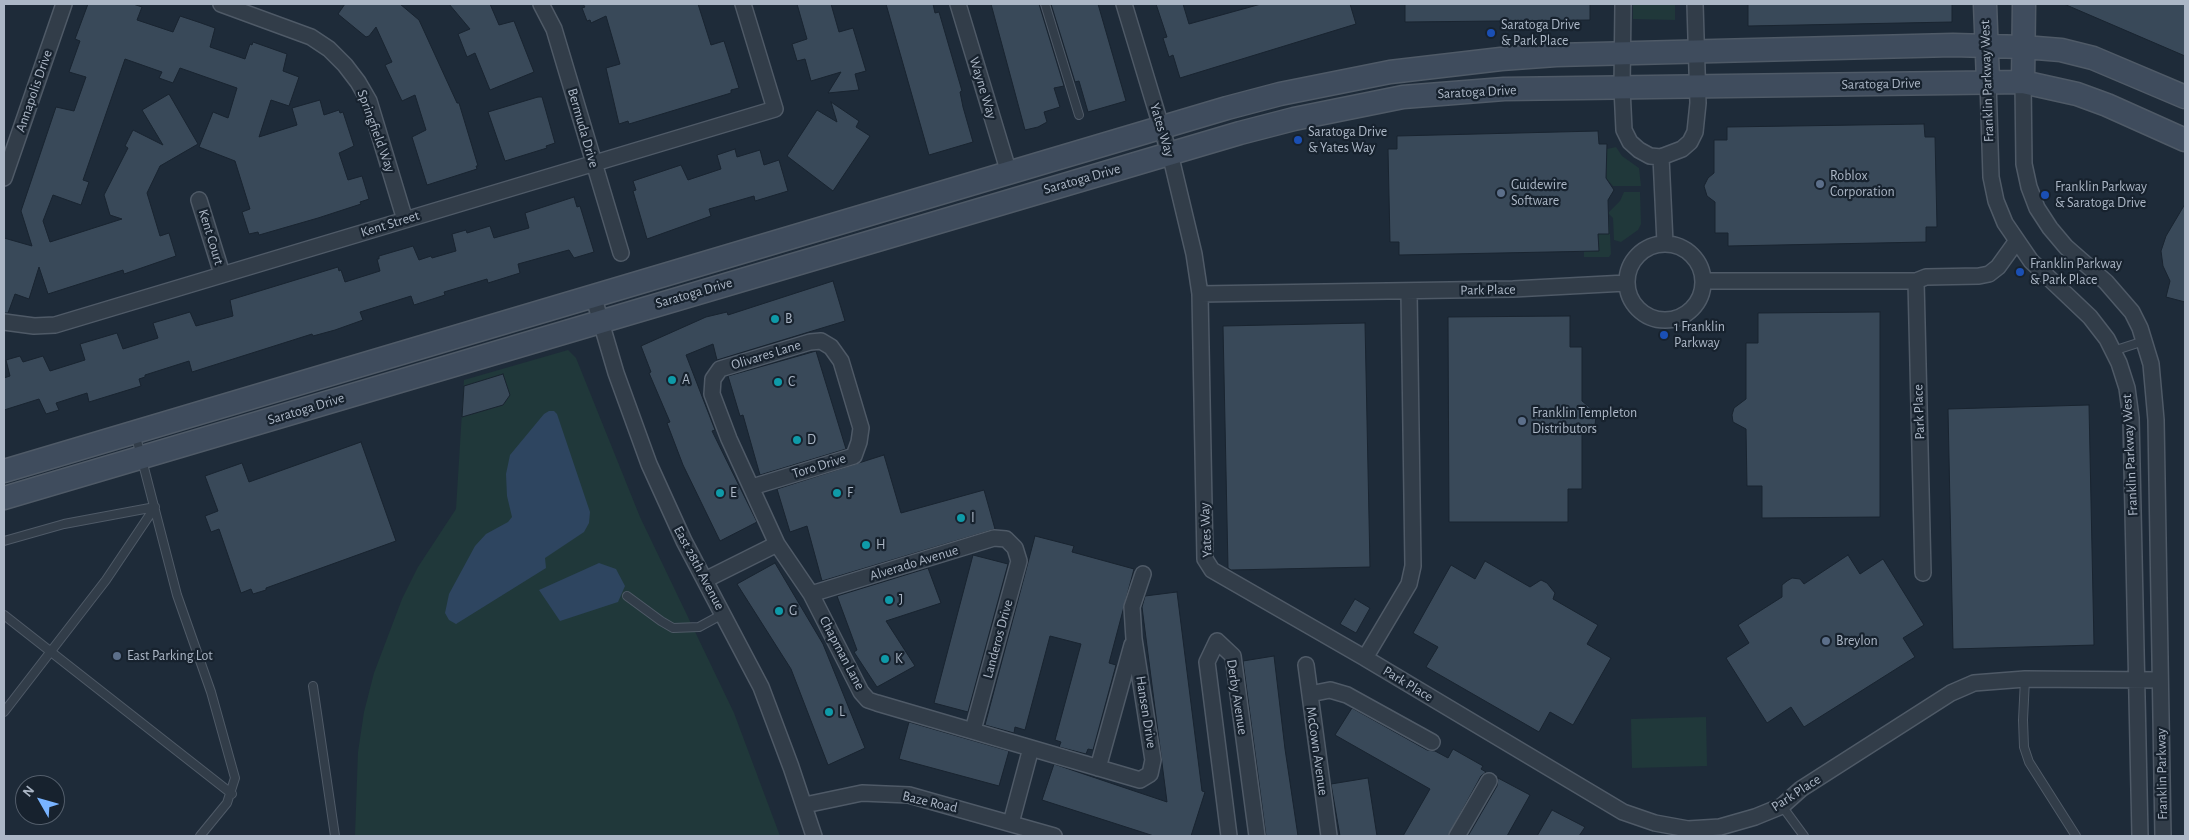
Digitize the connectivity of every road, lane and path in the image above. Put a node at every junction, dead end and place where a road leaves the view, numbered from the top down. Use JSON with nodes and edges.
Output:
{"nodes":[{"id":1,"x":64,"y":4,"type":"edge"},
{"id":2,"x":221,"y":4,"type":"edge"},
{"id":3,"x":542,"y":4,"type":"edge"},
{"id":4,"x":744,"y":4,"type":"edge"},
{"id":5,"x":958,"y":4,"type":"edge"},
{"id":6,"x":1045,"y":4,"type":"edge"},
{"id":7,"x":1124,"y":4,"type":"edge"},
{"id":8,"x":1623,"y":4,"type":"edge"},
{"id":9,"x":1695,"y":4,"type":"edge"},
{"id":10,"x":1985,"y":4,"type":"edge"},
{"id":11,"x":2024,"y":4,"type":"edge"},
{"id":12,"x":1986,"y":46,"type":"junction"},
{"id":13,"x":2024,"y":47,"type":"junction"},
{"id":14,"x":1696,"y":51,"type":"junction"},
{"id":15,"x":1624,"y":54,"type":"junction"},
{"id":16,"x":1988,"y":81,"type":"junction"},
{"id":17,"x":2023,"y":82,"type":"junction"},
{"id":18,"x":1622,"y":88,"type":"junction"},
{"id":19,"x":1698,"y":88,"type":"junction"},
{"id":20,"x":2185,"y":97,"type":"edge"},
{"id":21,"x":1079,"y":115,"type":"dead end"},
{"id":22,"x":1162,"y":128,"type":"junction"},
{"id":23,"x":2185,"y":140,"type":"edge"},
{"id":24,"x":1169,"y":154,"type":"junction"},
{"id":25,"x":1662,"y":157,"type":"junction"},
{"id":26,"x":593,"y":164,"type":"junction"},
{"id":27,"x":1009,"y":173,"type":"junction"},
{"id":28,"x":4,"y":178,"type":"edge"},
{"id":29,"x":199,"y":200,"type":"dead end"},
{"id":30,"x":405,"y":220,"type":"junction"},
{"id":31,"x":2016,"y":242,"type":"junction"},
{"id":32,"x":1665,"y":243,"type":"junction"},
{"id":33,"x":620,"y":253,"type":"dead end"},
{"id":34,"x":222,"y":274,"type":"junction"},
{"id":35,"x":1703,"y":281,"type":"junction"},
{"id":36,"x":1916,"y":281,"type":"junction"},
{"id":37,"x":1626,"y":283,"type":"junction"},
{"id":38,"x":1408,"y":292,"type":"junction"},
{"id":39,"x":1200,"y":294,"type":"junction"},
{"id":40,"x":593,"y":295,"type":"junction"},
{"id":41,"x":600,"y":320,"type":"junction"},
{"id":42,"x":4,"y":322,"type":"edge"},
{"id":43,"x":2145,"y":341,"type":"junction"},
{"id":44,"x":2113,"y":351,"type":"junction"},
{"id":45,"x":713,"y":379,"type":"joint"},
{"id":46,"x":852,"y":394,"type":"joint"},
{"id":47,"x":134,"y":432,"type":"junction"},
{"id":48,"x":142,"y":458,"type":"junction"},
{"id":49,"x":4,"y":471,"type":"edge"},
{"id":50,"x":752,"y":487,"type":"junction"},
{"id":51,"x":4,"y":498,"type":"edge"},
{"id":52,"x":155,"y":507,"type":"junction"},
{"id":53,"x":4,"y":541,"type":"edge"},
{"id":54,"x":777,"y":544,"type":"junction"},
{"id":55,"x":1015,"y":548,"type":"joint"},
{"id":56,"x":1143,"y":574,"type":"dead end"},
{"id":57,"x":1923,"y":574,"type":"dead end"},
{"id":58,"x":705,"y":580,"type":"junction"},
{"id":59,"x":811,"y":594,"type":"junction"},
{"id":60,"x":628,"y":596,"type":"dead end"},
{"id":61,"x":723,"y":614,"type":"junction"},
{"id":62,"x":4,"y":615,"type":"edge"},
{"id":63,"x":1134,"y":639,"type":"junction"},
{"id":64,"x":50,"y":652,"type":"junction"},
{"id":65,"x":1364,"y":658,"type":"junction"},
{"id":66,"x":1306,"y":665,"type":"dead end"},
{"id":67,"x":2025,"y":679,"type":"junction"},
{"id":68,"x":2136,"y":680,"type":"junction"},
{"id":69,"x":2160,"y":680,"type":"junction"},
{"id":70,"x":313,"y":686,"type":"dead end"},
{"id":71,"x":1310,"y":694,"type":"junction"},
{"id":72,"x":4,"y":712,"type":"edge"},
{"id":73,"x":2137,"y":712,"type":"joint"},
{"id":74,"x":2160,"y":712,"type":"joint"},
{"id":75,"x":973,"y":730,"type":"junction"},
{"id":76,"x":1432,"y":742,"type":"dead end"},
{"id":77,"x":1031,"y":748,"type":"junction"},
{"id":78,"x":1098,"y":768,"type":"junction"},
{"id":79,"x":1140,"y":780,"type":"joint"},
{"id":80,"x":1489,"y":781,"type":"dead end"},
{"id":81,"x":232,"y":794,"type":"junction"},
{"id":82,"x":804,"y":806,"type":"junction"},
{"id":83,"x":1782,"y":806,"type":"junction"},
{"id":84,"x":1011,"y":824,"type":"junction"},
{"id":85,"x":200,"y":836,"type":"edge"},
{"id":86,"x":335,"y":836,"type":"edge"},
{"id":87,"x":814,"y":836,"type":"edge"},
{"id":88,"x":1054,"y":836,"type":"edge"},
{"id":89,"x":1228,"y":836,"type":"edge"},
{"id":90,"x":1257,"y":836,"type":"edge"},
{"id":91,"x":1329,"y":836,"type":"edge"},
{"id":92,"x":1457,"y":836,"type":"edge"},
{"id":93,"x":1804,"y":836,"type":"edge"},
{"id":94,"x":2076,"y":836,"type":"edge"},
{"id":95,"x":2140,"y":836,"type":"edge"},
{"id":96,"x":2163,"y":836,"type":"edge"}],
"edges":[{"from":1,"to":28,"type":"street","name":"Annapolis Drive"},
{"from":2,"to":30,"type":"street","name":"Springfield Way"},
{"from":3,"to":26,"type":"street","name":"Bermuda Drive"},
{"from":4,"to":26,"type":"street","name":"Kent Street"},
{"from":5,"to":27,"type":"street","name":"Wayne Way"},
{"from":6,"to":21,"type":"lane"},
{"from":7,"to":22,"type":"street","name":"Yates Way"},
{"from":8,"to":15,"type":"street"},
{"from":9,"to":14,"type":"street"},
{"from":10,"to":12,"type":"main road","name":"Franklin Parkway West"},
{"from":11,"to":13,"type":"main road","name":"Franklin Parkway West"},
{"from":12,"to":13,"type":"main road","name":"Saratoga Drive"},
{"from":12,"to":14,"type":"main road","name":"Saratoga Drive"},
{"from":12,"to":16,"type":"main road","name":"Franklin Parkway West"},
{"from":13,"to":17,"type":"main road","name":"Franklin Parkway West"},
{"from":13,"to":20,"type":"main road","name":"Saratoga Drive"},
{"from":14,"to":15,"type":"main road","name":"Saratoga Drive"},
{"from":14,"to":19,"type":"street"},
{"from":15,"to":18,"type":"street"},
{"from":15,"to":22,"type":"main road","name":"Saratoga Drive"},
{"from":16,"to":17,"type":"main road","name":"Saratoga Drive"},
{"from":16,"to":19,"type":"main road","name":"Saratoga Drive"},
{"from":16,"to":31,"type":"street","name":"Franklin Parkway West"},
{"from":17,"to":23,"type":"main road","name":"Saratoga Drive"},
{"from":17,"to":43,"type":"street","name":"Franklin Parkway West"},
{"from":18,"to":19,"type":"main road","name":"Saratoga Drive"},
{"from":18,"to":24,"type":"main road","name":"Saratoga Drive"},
{"from":18,"to":25,"type":"street"},
{"from":19,"to":25,"type":"street"},
{"from":22,"to":24,"type":"street","name":"Yates Way"},
{"from":22,"to":27,"type":"main road","name":"Saratoga Drive"},
{"from":24,"to":39,"type":"street","name":"Yates Way"},
{"from":24,"to":41,"type":"main road","name":"Saratoga Drive"},
{"from":25,"to":32,"type":"street"},
{"from":26,"to":30,"type":"street","name":"Kent Street"},
{"from":26,"to":33,"type":"street","name":"Bermuda Drive"},
{"from":27,"to":40,"type":"main road","name":"Saratoga Drive"},
{"from":29,"to":34,"type":"street","name":"Kent Court"},
{"from":30,"to":34,"type":"street","name":"Kent Street"},
{"from":31,"to":36,"type":"street"},
{"from":31,"to":44,"type":"street","name":"Franklin Parkway West"},
{"from":32,"to":35,"type":"street"},
{"from":32,"to":37,"type":"street"},
{"from":34,"to":42,"type":"street","name":"Kent Street"},
{"from":35,"to":36,"type":"street"},
{"from":35,"to":37,"type":"street"},
{"from":36,"to":57,"type":"street","name":"Park Place"},
{"from":37,"to":38,"type":"street","name":"Park Place"},
{"from":38,"to":39,"type":"street","name":"Park Place"},
{"from":38,"to":65,"type":"street"},
{"from":39,"to":65,"type":"street","name":"Yates Way"},
{"from":40,"to":41,"type":"street","name":"East 28th Avenue"},
{"from":40,"to":47,"type":"main road","name":"Saratoga Drive"},
{"from":41,"to":48,"type":"main road","name":"Saratoga Drive"},
{"from":41,"to":58,"type":"street","name":"East 28th Avenue"},
{"from":43,"to":44,"type":"lane"},
{"from":43,"to":69,"type":"street","name":"Franklin Parkway West"},
{"from":44,"to":68,"type":"street","name":"Franklin Parkway West"},
{"from":45,"to":46,"type":"street","name":"Olivares Lane"},
{"from":45,"to":50,"type":"street","name":"Chapman Lane"},
{"from":46,"to":50,"type":"street","name":"Toro Drive"},
{"from":47,"to":48,"type":"lane"},
{"from":47,"to":49,"type":"main road","name":"Saratoga Drive"},
{"from":48,"to":51,"type":"main road","name":"Saratoga Drive"},
{"from":48,"to":52,"type":"lane"},
{"from":50,"to":54,"type":"street","name":"Chapman Lane"},
{"from":52,"to":53,"type":"lane"},
{"from":52,"to":64,"type":"lane"},
{"from":52,"to":81,"type":"lane"},
{"from":54,"to":58,"type":"street"},
{"from":54,"to":59,"type":"street","name":"Chapman Lane"},
{"from":55,"to":59,"type":"street","name":"Alverado Avenue"},
{"from":55,"to":75,"type":"street","name":"Landeros Drive"},
{"from":56,"to":63,"type":"street","name":"Hansen Drive"},
{"from":58,"to":61,"type":"street","name":"East 28th Avenue"},
{"from":59,"to":75,"type":"street","name":"Chapman Lane"},
{"from":60,"to":61,"type":"lane"},
{"from":61,"to":82,"type":"street","name":"East 28th Avenue"},
{"from":62,"to":64,"type":"lane"},
{"from":63,"to":78,"type":"street","name":"Hansen Drive"},
{"from":63,"to":79,"type":"street","name":"Hansen Drive"},
{"from":64,"to":72,"type":"lane"},
{"from":64,"to":81,"type":"lane"},
{"from":65,"to":83,"type":"street","name":"Park Place"},
{"from":66,"to":71,"type":"street","name":"McCown Avenue"},
{"from":67,"to":68,"type":"street","name":"Park Place"},
{"from":67,"to":83,"type":"street","name":"Park Place"},
{"from":67,"to":94,"type":"lane"},
{"from":68,"to":69,"type":"street","name":"Park Place"},
{"from":68,"to":73,"type":"street","name":"Franklin Parkway West"},
{"from":69,"to":74,"type":"street","name":"Franklin Parkway West"},
{"from":70,"to":86,"type":"lane"},
{"from":71,"to":76,"type":"street"},
{"from":71,"to":91,"type":"street","name":"McCown Avenue"},
{"from":73,"to":95,"type":"street","name":"Franklin Parkway"},
{"from":74,"to":96,"type":"street","name":"Franklin Parkway"},
{"from":75,"to":77,"type":"street","name":"Chapman Lane"},
{"from":77,"to":78,"type":"street","name":"Chapman Lane"},
{"from":77,"to":84,"type":"street"},
{"from":78,"to":79,"type":"street","name":"Chapman Lane"},
{"from":80,"to":92,"type":"street"},
{"from":81,"to":85,"type":"lane"},
{"from":82,"to":84,"type":"street","name":"Baze Road"},
{"from":82,"to":87,"type":"street","name":"East 28th Avenue"},
{"from":83,"to":93,"type":"lane"},
{"from":84,"to":88,"type":"street","name":"Baze Road"},
{"from":89,"to":90,"type":"street","name":"Derby Avenue"}]}
